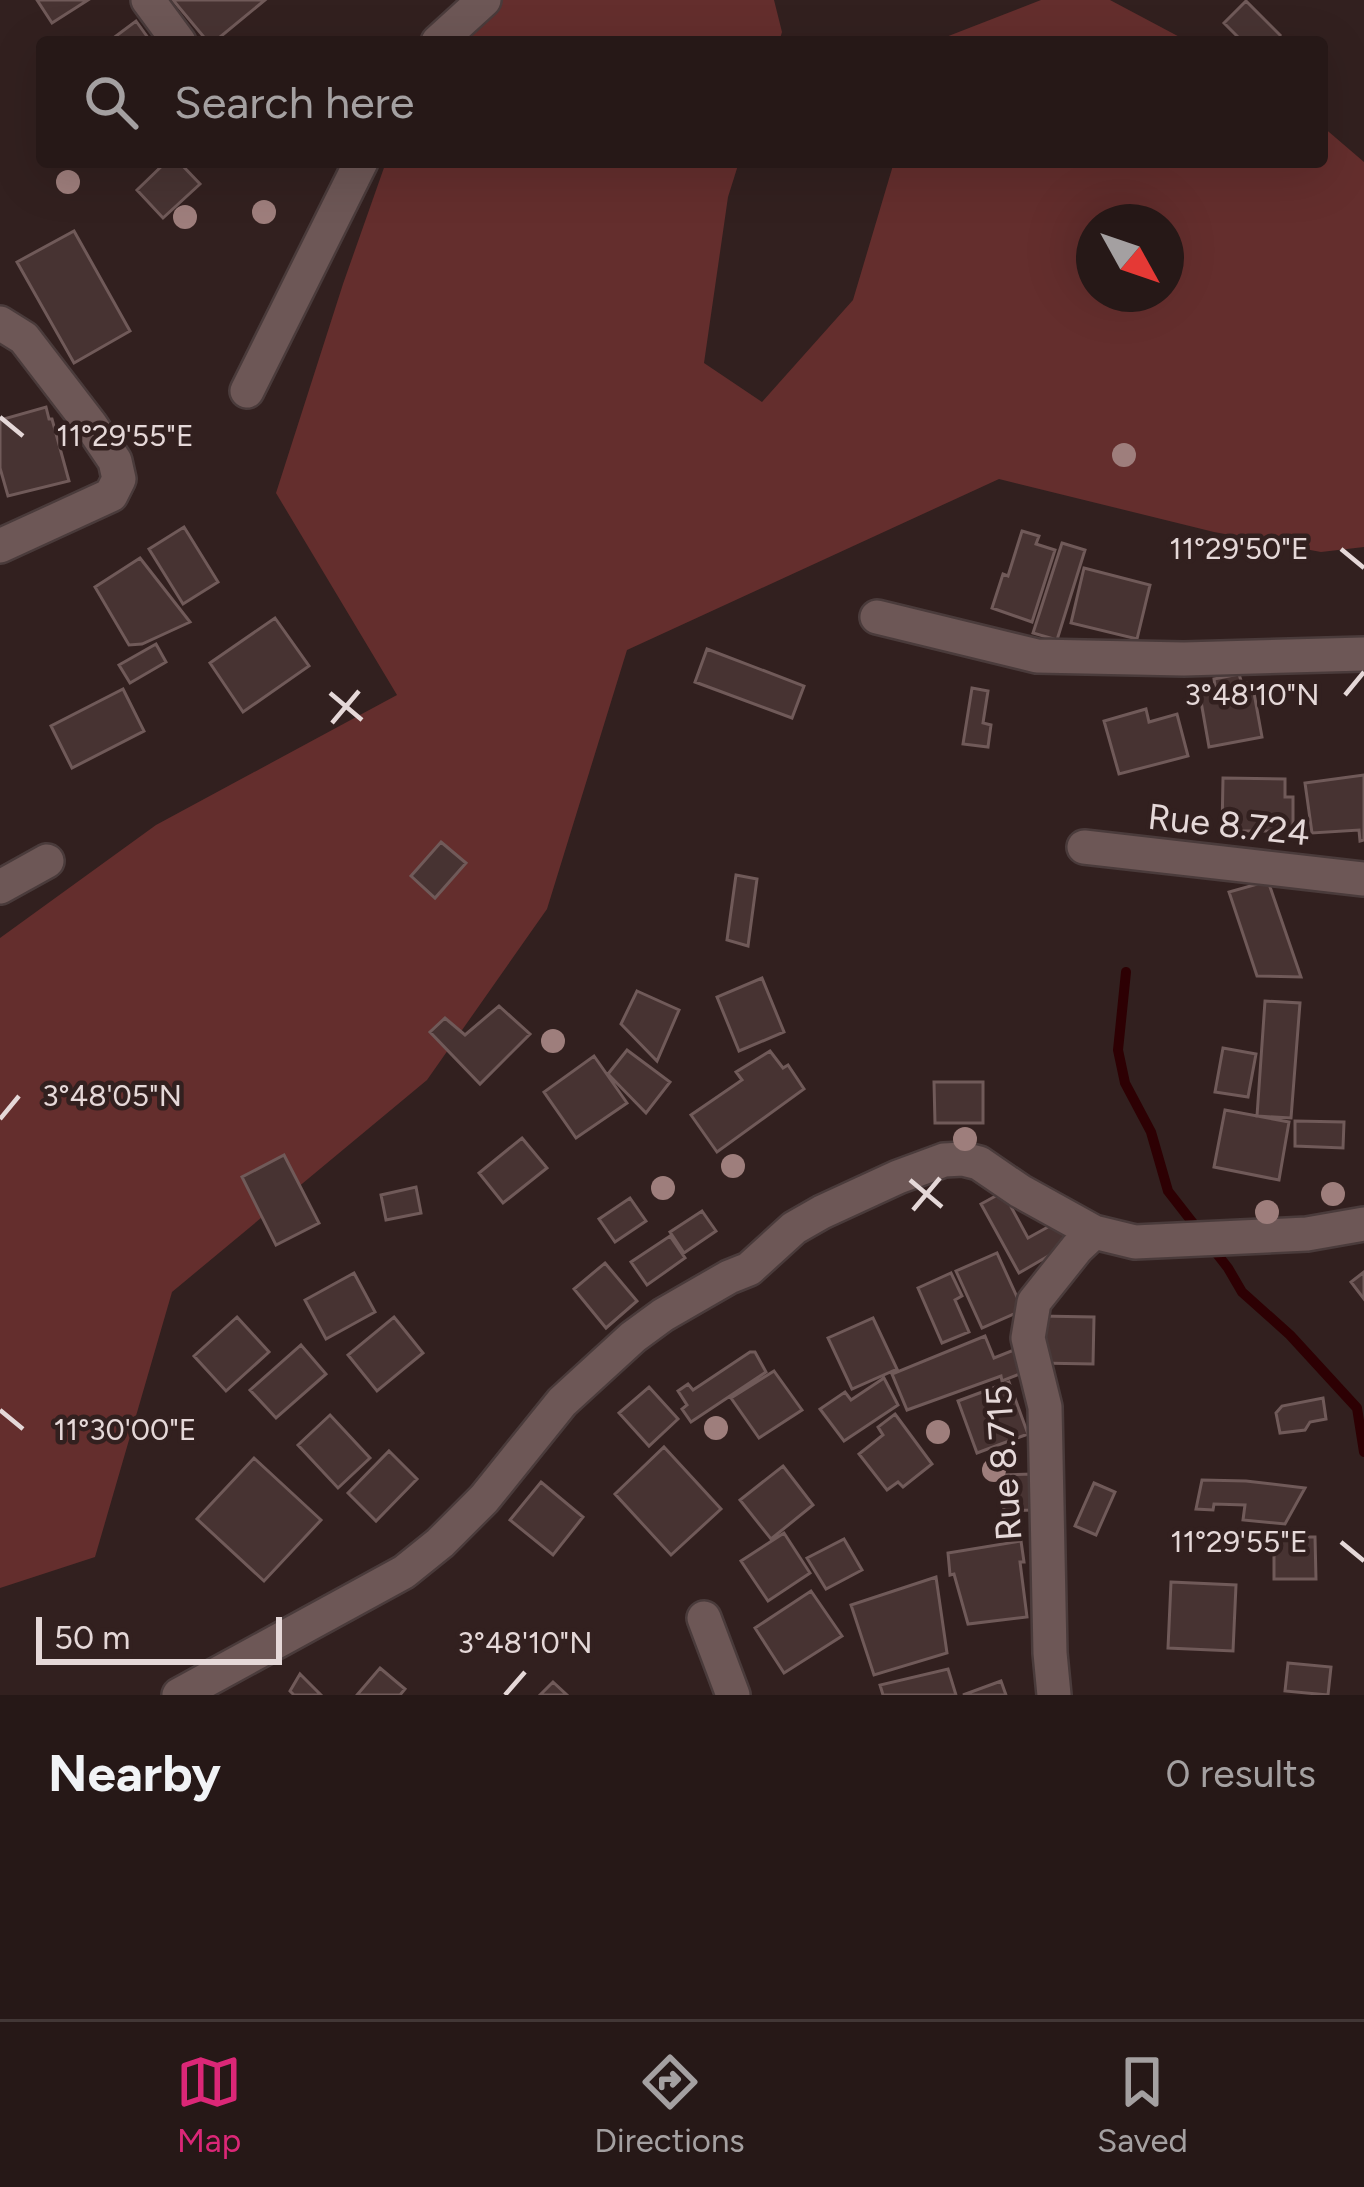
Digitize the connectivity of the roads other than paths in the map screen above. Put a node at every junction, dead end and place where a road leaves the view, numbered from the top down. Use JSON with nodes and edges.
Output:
{"nodes":[{"id":1,"x":148,"y":0,"type":"edge"},
{"id":2,"x":484,"y":0,"type":"edge"},
{"id":3,"x":175,"y":36,"type":"edge"},
{"id":4,"x":445,"y":36,"type":"edge"},
{"id":5,"x":358,"y":168,"type":"edge"},
{"id":6,"x":0,"y":323,"type":"edge"},
{"id":7,"x":247,"y":391,"type":"dead end"},
{"id":8,"x":0,"y":547,"type":"edge"},
{"id":9,"x":877,"y":617,"type":"dead end"},
{"id":10,"x":1364,"y":654,"type":"edge"},
{"id":11,"x":1084,"y":847,"type":"dead end"},
{"id":12,"x":47,"y":861,"type":"dead end"},
{"id":13,"x":1364,"y":878,"type":"edge"},
{"id":14,"x":0,"y":887,"type":"edge"},
{"id":15,"x":1364,"y":1224,"type":"edge"},
{"id":16,"x":1094,"y":1232,"type":"junction"},
{"id":17,"x":704,"y":1618,"type":"dead end"},
{"id":18,"x":179,"y":1695,"type":"edge"},
{"id":19,"x":733,"y":1695,"type":"edge"},
{"id":20,"x":1054,"y":1695,"type":"edge"}],
"edges":[{"from":1,"to":3,"type":"street"},
{"from":2,"to":4,"type":"street"},
{"from":5,"to":7,"type":"street"},
{"from":6,"to":8,"type":"street"},
{"from":9,"to":10,"type":"street"},
{"from":11,"to":13,"type":"street","name":"Rue 8.724"},
{"from":12,"to":14,"type":"street"},
{"from":15,"to":16,"type":"street"},
{"from":16,"to":18,"type":"street"},
{"from":16,"to":20,"type":"street","name":"Rue 8.715"},
{"from":17,"to":19,"type":"street"}]}
